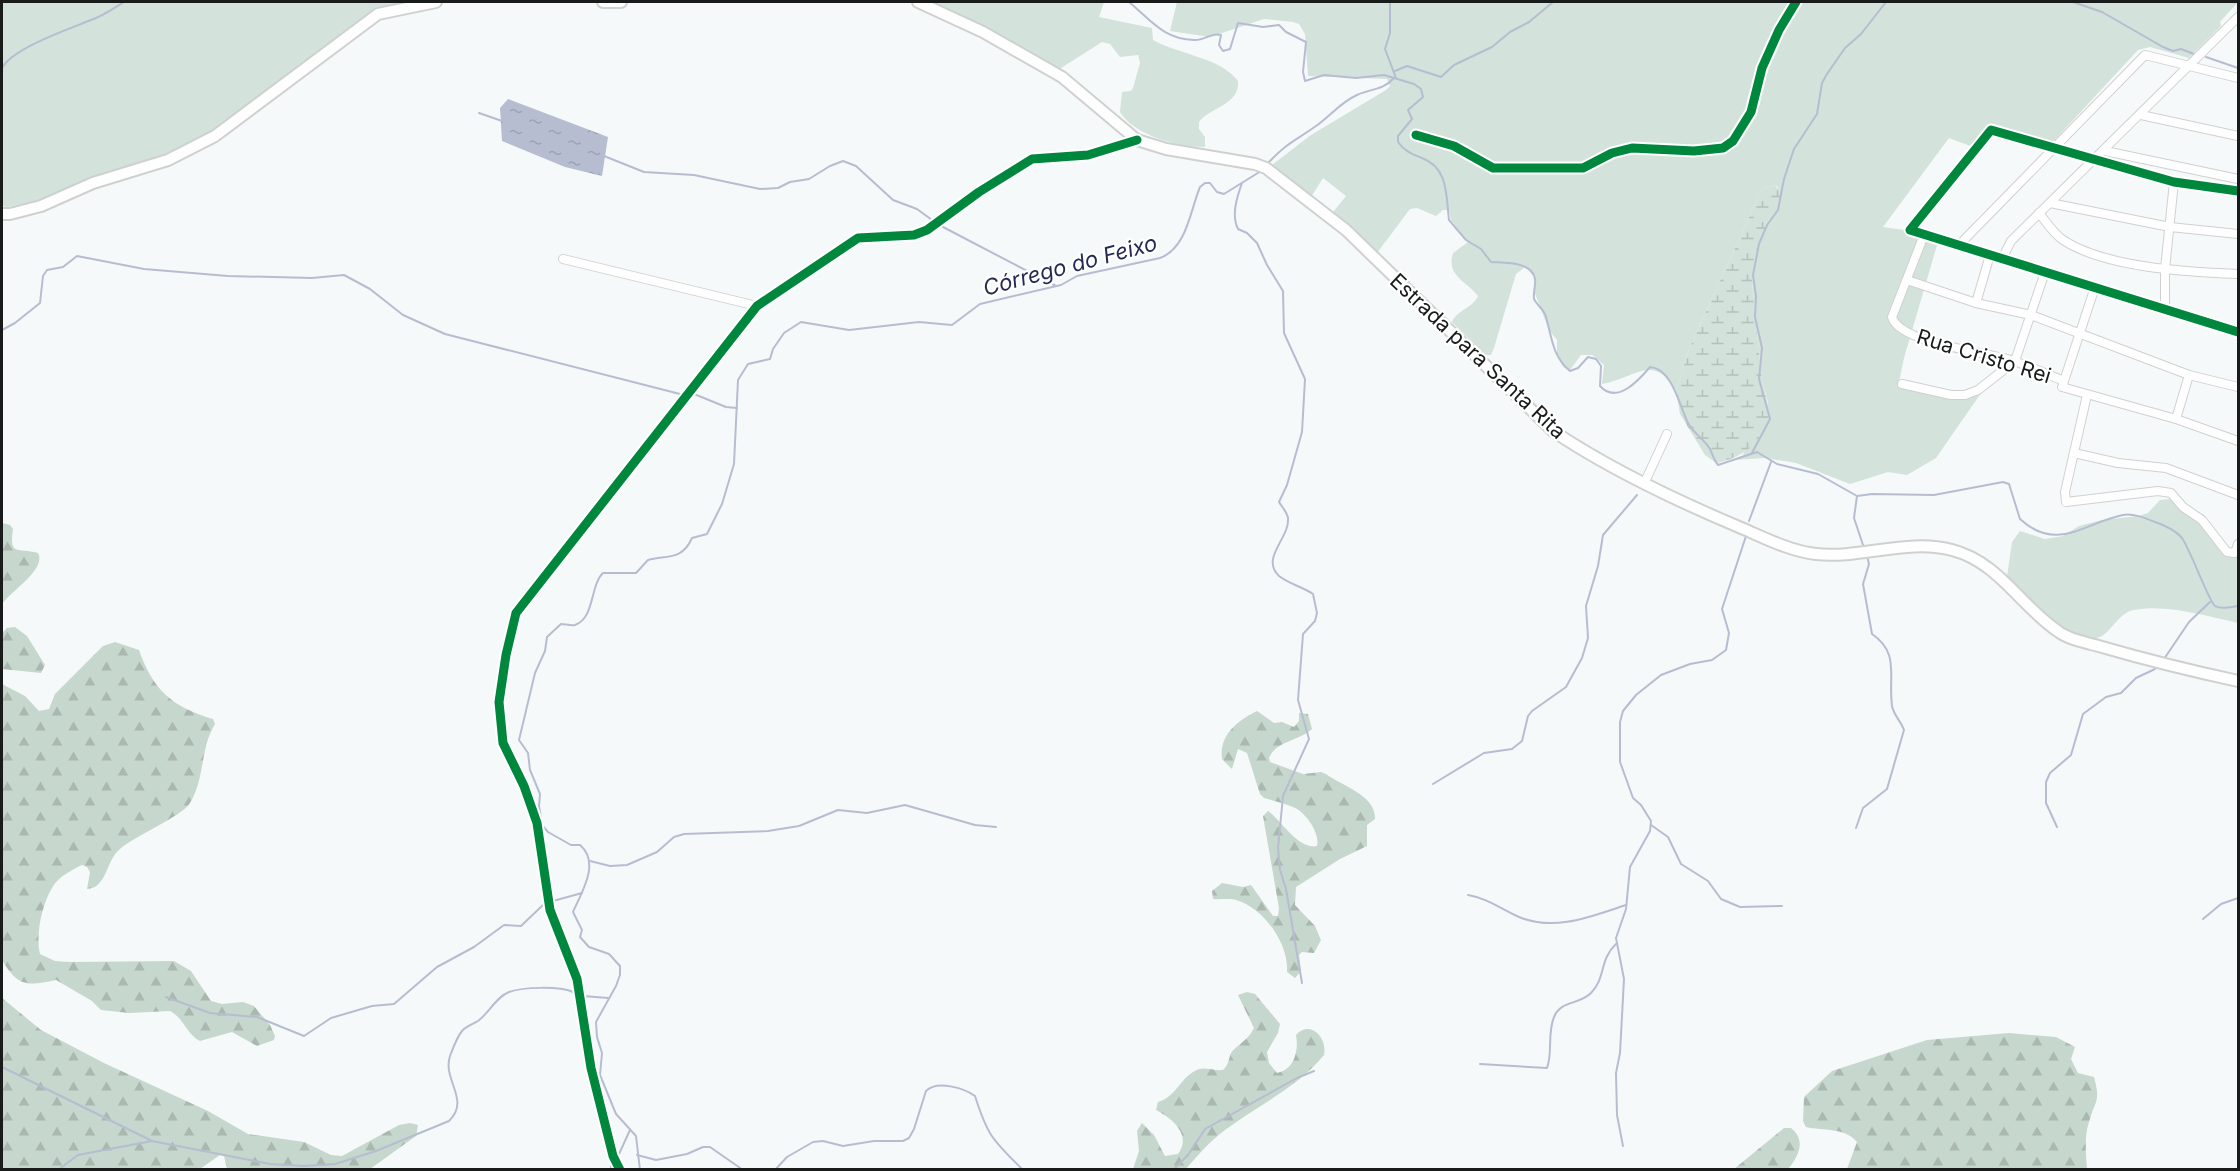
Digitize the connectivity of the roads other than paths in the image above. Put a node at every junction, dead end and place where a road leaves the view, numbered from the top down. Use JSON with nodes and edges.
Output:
{"nodes":[{"id":1,"x":436,"y":2,"type":"edge"},
{"id":2,"x":603,"y":2,"type":"edge"},
{"id":3,"x":621,"y":2,"type":"edge"},
{"id":4,"x":918,"y":2,"type":"edge"},
{"id":5,"x":1796,"y":2,"type":"edge"},
{"id":6,"x":2238,"y":17,"type":"edge"},
{"id":7,"x":2190,"y":66,"type":"junction"},
{"id":8,"x":2238,"y":78,"type":"edge"},
{"id":9,"x":2141,"y":115,"type":"junction"},
{"id":10,"x":1416,"y":135,"type":"dead end"},
{"id":11,"x":2238,"y":136,"type":"edge"},
{"id":12,"x":1137,"y":140,"type":"junction"},
{"id":13,"x":2053,"y":149,"type":"junction"},
{"id":14,"x":2105,"y":151,"type":"junction"},
{"id":15,"x":2094,"y":162,"type":"junction"},
{"id":16,"x":2238,"y":179,"type":"edge"},
{"id":17,"x":2174,"y":182,"type":"junction"},
{"id":18,"x":2238,"y":191,"type":"edge"},
{"id":19,"x":2050,"y":203,"type":"junction"},
{"id":20,"x":2039,"y":213,"type":"junction"},
{"id":21,"x":2,"y":214,"type":"edge"},
{"id":22,"x":2170,"y":227,"type":"junction"},
{"id":23,"x":2238,"y":234,"type":"edge"},
{"id":24,"x":1924,"y":235,"type":"junction"},
{"id":25,"x":1959,"y":245,"type":"junction"},
{"id":26,"x":1990,"y":255,"type":"junction"},
{"id":27,"x":563,"y":259,"type":"dead end"},
{"id":28,"x":2002,"y":259,"type":"junction"},
{"id":29,"x":2165,"y":269,"type":"junction"},
{"id":30,"x":2045,"y":272,"type":"junction"},
{"id":31,"x":2238,"y":274,"type":"edge"},
{"id":32,"x":1907,"y":280,"type":"junction"},
{"id":33,"x":2095,"y":287,"type":"junction"},
{"id":34,"x":1976,"y":303,"type":"junction"},
{"id":35,"x":756,"y":306,"type":"junction"},
{"id":36,"x":2165,"y":309,"type":"junction"},
{"id":37,"x":2031,"y":315,"type":"junction"},
{"id":38,"x":2238,"y":332,"type":"edge"},
{"id":39,"x":2080,"y":335,"type":"junction"},
{"id":40,"x":2015,"y":361,"type":"junction"},
{"id":41,"x":2190,"y":375,"type":"junction"},
{"id":42,"x":1902,"y":384,"type":"dead end"},
{"id":43,"x":2063,"y":384,"type":"junction"},
{"id":44,"x":2238,"y":387,"type":"edge"},
{"id":45,"x":2087,"y":394,"type":"junction"},
{"id":46,"x":2176,"y":418,"type":"junction"},
{"id":47,"x":1667,"y":435,"type":"dead end"},
{"id":48,"x":2238,"y":441,"type":"edge"},
{"id":49,"x":2074,"y":453,"type":"junction"},
{"id":50,"x":1644,"y":484,"type":"junction"},
{"id":51,"x":2238,"y":495,"type":"edge"},
{"id":52,"x":2238,"y":544,"type":"edge"},
{"id":53,"x":2238,"y":681,"type":"edge"},
{"id":54,"x":620,"y":1170,"type":"edge"}],
"edges":[{"from":1,"to":21,"type":"main road"},
{"from":2,"to":3,"type":"main road"},
{"from":4,"to":12,"type":"main road","name":"Estrada para Santa Rita"},
{"from":5,"to":10,"type":"street"},
{"from":6,"to":7,"type":"street"},
{"from":7,"to":8,"type":"street"},
{"from":7,"to":9,"type":"street"},
{"from":7,"to":13,"type":"street"},
{"from":9,"to":11,"type":"street"},
{"from":9,"to":14,"type":"street"},
{"from":12,"to":35,"type":"street"},
{"from":12,"to":50,"type":"main road","name":"Estrada para Santa Rita"},
{"from":13,"to":15,"type":"street"},
{"from":13,"to":24,"type":"street"},
{"from":13,"to":25,"type":"street"},
{"from":14,"to":15,"type":"street"},
{"from":14,"to":16,"type":"street"},
{"from":15,"to":17,"type":"street"},
{"from":15,"to":19,"type":"street"},
{"from":17,"to":18,"type":"street"},
{"from":17,"to":22,"type":"street"},
{"from":19,"to":20,"type":"street"},
{"from":19,"to":22,"type":"street"},
{"from":20,"to":28,"type":"street"},
{"from":20,"to":29,"type":"street"},
{"from":22,"to":23,"type":"street"},
{"from":22,"to":29,"type":"street"},
{"from":24,"to":25,"type":"street"},
{"from":24,"to":32,"type":"street","name":"Rua Cristo Rei"},
{"from":25,"to":26,"type":"street"},
{"from":26,"to":28,"type":"street"},
{"from":26,"to":34,"type":"street"},
{"from":27,"to":35,"type":"street"},
{"from":28,"to":30,"type":"street"},
{"from":29,"to":31,"type":"street"},
{"from":29,"to":36,"type":"street"},
{"from":30,"to":33,"type":"street"},
{"from":30,"to":37,"type":"street"},
{"from":32,"to":34,"type":"street"},
{"from":32,"to":40,"type":"street","name":"Rua Cristo Rei"},
{"from":33,"to":36,"type":"street"},
{"from":33,"to":39,"type":"street"},
{"from":34,"to":37,"type":"street"},
{"from":35,"to":54,"type":"street"},
{"from":36,"to":38,"type":"street"},
{"from":37,"to":39,"type":"street"},
{"from":37,"to":40,"type":"street"},
{"from":39,"to":41,"type":"street"},
{"from":39,"to":43,"type":"street"},
{"from":40,"to":42,"type":"street"},
{"from":40,"to":43,"type":"street","name":"Rua Cristo Rei"},
{"from":41,"to":44,"type":"street"},
{"from":41,"to":46,"type":"street"},
{"from":43,"to":45,"type":"street","name":"Rua Cristo Rei"},
{"from":45,"to":46,"type":"street","name":"Rua Cristo Rei"},
{"from":45,"to":49,"type":"street"},
{"from":46,"to":48,"type":"street","name":"Rua Cristo Rei"},
{"from":47,"to":50,"type":"street"},
{"from":49,"to":51,"type":"street"},
{"from":49,"to":52,"type":"street"},
{"from":50,"to":53,"type":"main road","name":"Estrada para Santa Rita"}]}
